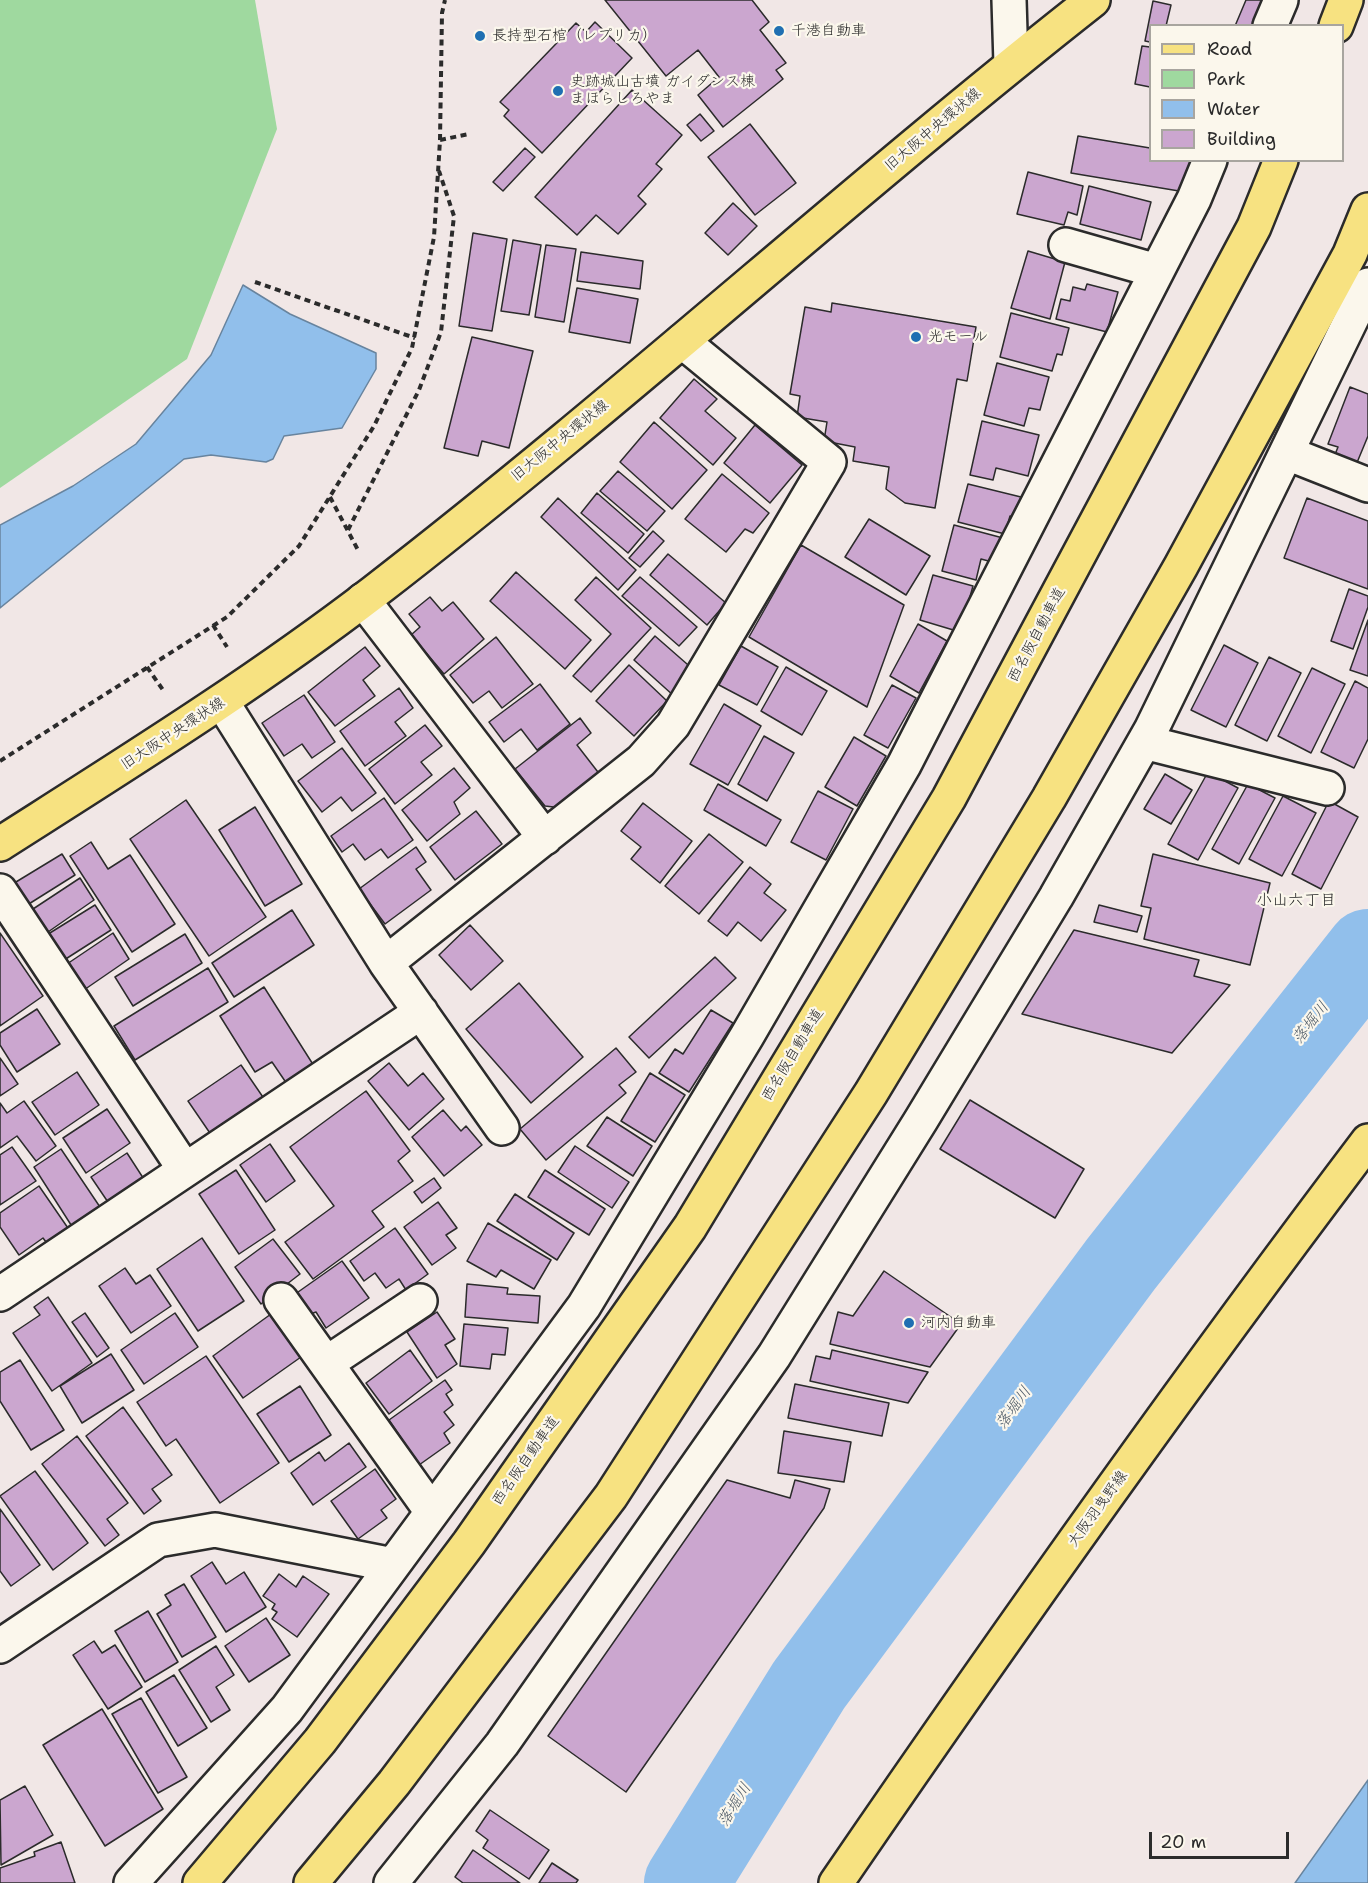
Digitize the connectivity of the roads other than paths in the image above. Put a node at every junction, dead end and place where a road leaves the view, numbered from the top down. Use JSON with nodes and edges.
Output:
{"nodes":[{"id":1,"x":1009,"y":0,"type":"edge"},
{"id":2,"x":1093,"y":0,"type":"edge"},
{"id":3,"x":1281,"y":0,"type":"edge"},
{"id":4,"x":1346,"y":0,"type":"edge"},
{"id":5,"x":1271,"y":24,"type":"edge"},
{"id":6,"x":1337,"y":24,"type":"edge"},
{"id":7,"x":1011,"y":64,"type":"junction"},
{"id":8,"x":1209,"y":162,"type":"edge"},
{"id":9,"x":1280,"y":162,"type":"edge"},
{"id":10,"x":1368,"y":210,"type":"edge"},
{"id":11,"x":1066,"y":245,"type":"dead end"},
{"id":12,"x":1156,"y":272,"type":"junction"},
{"id":13,"x":1368,"y":285,"type":"edge"},
{"id":14,"x":682,"y":340,"type":"junction"},
{"id":15,"x":1287,"y":453,"type":"junction"},
{"id":16,"x":1368,"y":485,"type":"edge"},
{"id":17,"x":363,"y":600,"type":"junction"},
{"id":18,"x":222,"y":702,"type":"junction"},
{"id":19,"x":1144,"y":742,"type":"junction"},
{"id":20,"x":1327,"y":788,"type":"dead end"},
{"id":21,"x":545,"y":838,"type":"junction"},
{"id":22,"x":0,"y":844,"type":"edge"},
{"id":23,"x":0,"y":891,"type":"edge"},
{"id":24,"x":386,"y":963,"type":"junction"},
{"id":25,"x":421,"y":1012,"type":"junction"},
{"id":26,"x":502,"y":1128,"type":"dead end"},
{"id":27,"x":1368,"y":1142,"type":"edge"},
{"id":28,"x":185,"y":1170,"type":"junction"},
{"id":29,"x":2,"y":1288,"type":"edge"},
{"id":30,"x":281,"y":1300,"type":"dead end"},
{"id":31,"x":420,"y":1301,"type":"dead end"},
{"id":32,"x":327,"y":1363,"type":"junction"},
{"id":33,"x":432,"y":1512,"type":"junction"},
{"id":34,"x":393,"y":1565,"type":"junction"},
{"id":35,"x":0,"y":1646,"type":"edge"},
{"id":36,"x":131,"y":1883,"type":"edge"},
{"id":37,"x":200,"y":1883,"type":"edge"},
{"id":38,"x":311,"y":1883,"type":"edge"},
{"id":39,"x":391,"y":1883,"type":"edge"},
{"id":40,"x":836,"y":1883,"type":"edge"}],
"edges":[{"from":1,"to":7,"type":"street"},
{"from":2,"to":7,"type":"main road","name":"旧大阪中央環状線"},
{"from":3,"to":5,"type":"street"},
{"from":4,"to":6,"type":"main road"},
{"from":7,"to":14,"type":"main road","name":"旧大阪中央環状線"},
{"from":8,"to":12,"type":"street"},
{"from":9,"to":37,"type":"main road","name":"西名阪自動車道"},
{"from":10,"to":38,"type":"main road"},
{"from":11,"to":12,"type":"street"},
{"from":12,"to":33,"type":"street"},
{"from":13,"to":15,"type":"street"},
{"from":14,"to":17,"type":"main road","name":"旧大阪中央環状線"},
{"from":14,"to":21,"type":"street"},
{"from":15,"to":16,"type":"street"},
{"from":15,"to":19,"type":"street"},
{"from":17,"to":18,"type":"main road","name":"旧大阪中央環状線"},
{"from":17,"to":21,"type":"street"},
{"from":18,"to":22,"type":"main road","name":"旧大阪中央環状線"},
{"from":18,"to":24,"type":"street"},
{"from":19,"to":20,"type":"street"},
{"from":19,"to":39,"type":"street"},
{"from":21,"to":24,"type":"street"},
{"from":23,"to":28,"type":"street"},
{"from":24,"to":25,"type":"street"},
{"from":25,"to":26,"type":"street"},
{"from":25,"to":28,"type":"street"},
{"from":27,"to":40,"type":"main road","name":"大阪羽曳野線"},
{"from":28,"to":29,"type":"street"},
{"from":30,"to":32,"type":"street"},
{"from":31,"to":32,"type":"street"},
{"from":32,"to":33,"type":"street"},
{"from":33,"to":34,"type":"street"},
{"from":34,"to":35,"type":"street"},
{"from":34,"to":36,"type":"street"}]}
